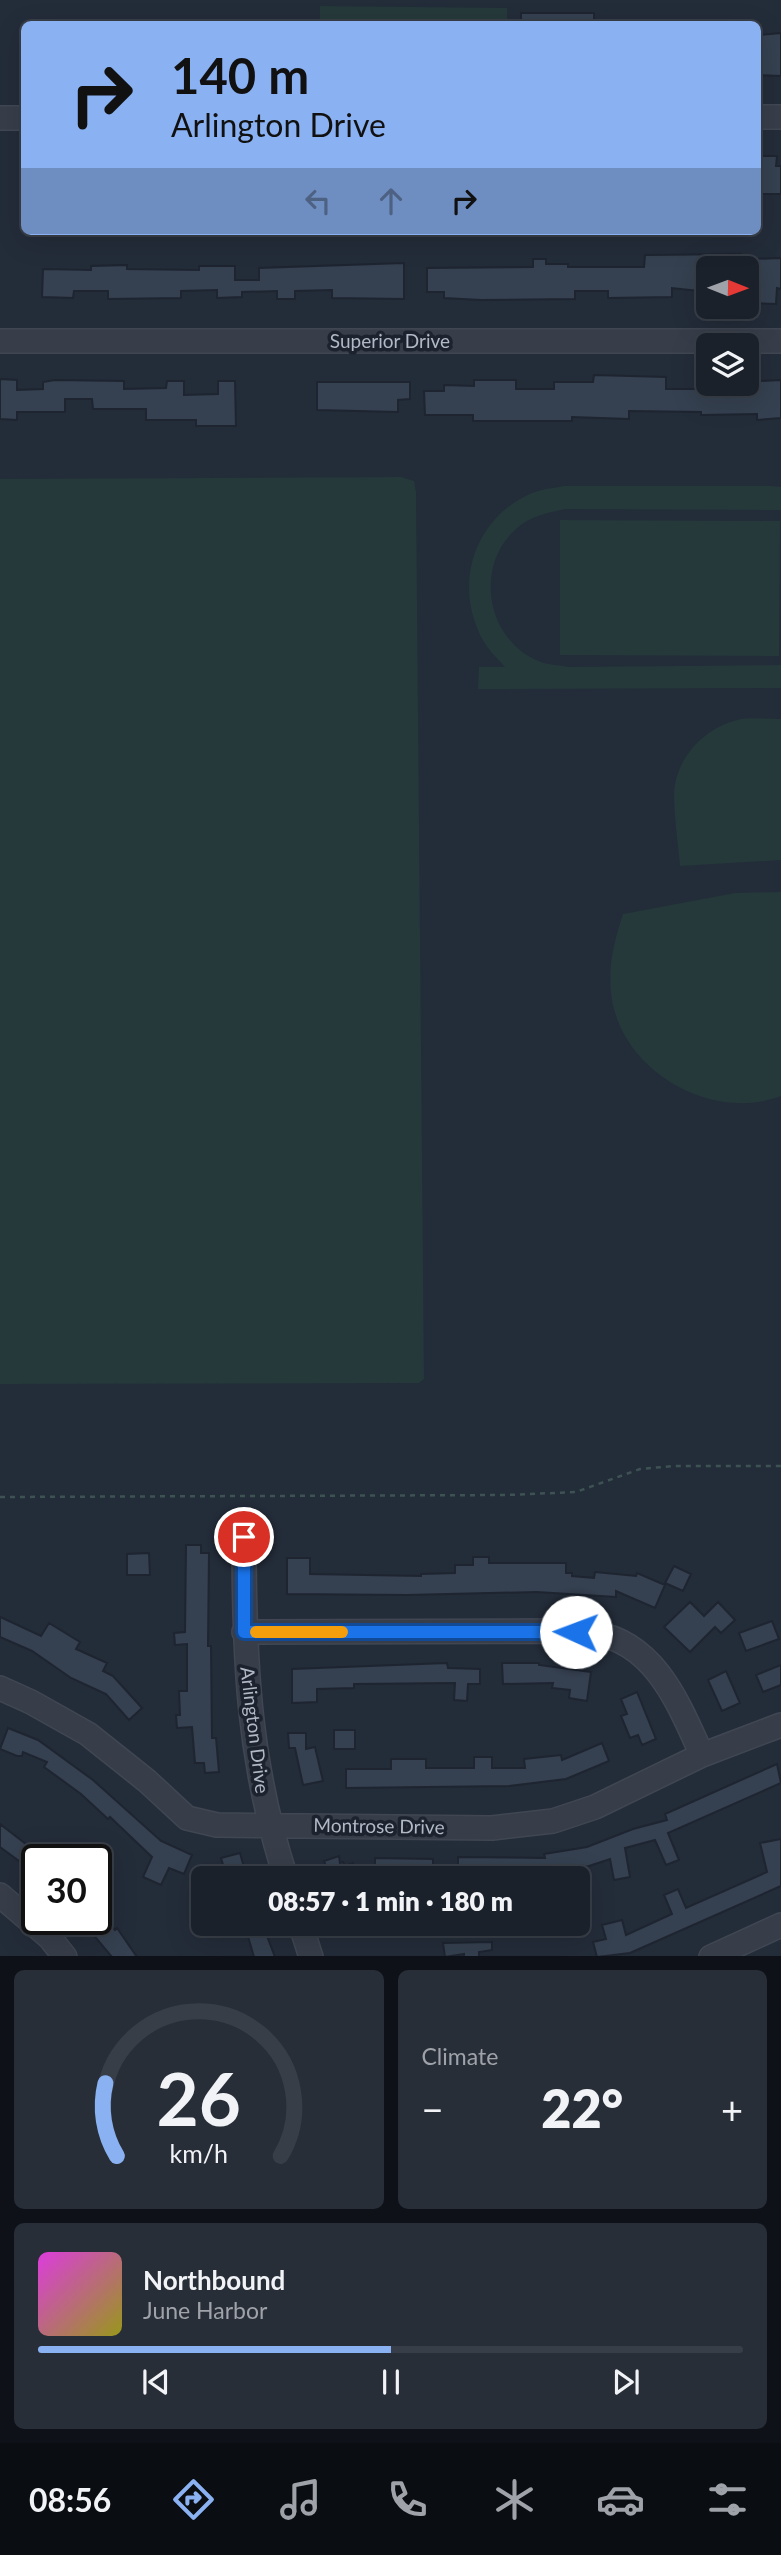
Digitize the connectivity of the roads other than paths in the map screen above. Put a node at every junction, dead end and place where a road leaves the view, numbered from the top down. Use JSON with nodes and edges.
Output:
{"nodes":[{"id":1,"x":761,"y":117,"type":"edge"},
{"id":2,"x":781,"y":117,"type":"edge"},
{"id":3,"x":0,"y":118,"type":"edge"},
{"id":4,"x":21,"y":118,"type":"edge"},
{"id":5,"x":0,"y":341,"type":"edge"},
{"id":6,"x":781,"y":341,"type":"edge"},
{"id":7,"x":244,"y":1537,"type":"dead end"},
{"id":8,"x":244,"y":1632,"type":"junction"},
{"id":9,"x":0,"y":1689,"type":"edge"},
{"id":10,"x":781,"y":1725,"type":"edge"},
{"id":11,"x":702,"y":1755,"type":"junction"},
{"id":12,"x":268,"y":1824,"type":"junction"},
{"id":13,"x":282,"y":1866,"type":"edge"},
{"id":14,"x":0,"y":1895,"type":"edge"},
{"id":15,"x":781,"y":1925,"type":"edge"},
{"id":16,"x":304,"y":1936,"type":"edge"},
{"id":17,"x":65,"y":1956,"type":"edge"},
{"id":18,"x":311,"y":1956,"type":"edge"},
{"id":19,"x":710,"y":1956,"type":"edge"}],
"edges":[{"from":1,"to":2,"type":"street"},
{"from":3,"to":4,"type":"street"},
{"from":5,"to":6,"type":"street","name":"Superior Drive"},
{"from":7,"to":8,"type":"street","name":"Arlington Drive"},
{"from":8,"to":11,"type":"street"},
{"from":8,"to":12,"type":"street","name":"Arlington Drive"},
{"from":9,"to":12,"type":"street","name":"Montrose Drive"},
{"from":10,"to":11,"type":"street","name":"Montrose Drive"},
{"from":11,"to":12,"type":"street","name":"Montrose Drive"},
{"from":12,"to":13,"type":"street","name":"Arlington Drive"},
{"from":14,"to":17,"type":"street"},
{"from":15,"to":19,"type":"street"},
{"from":16,"to":18,"type":"street"}]}
